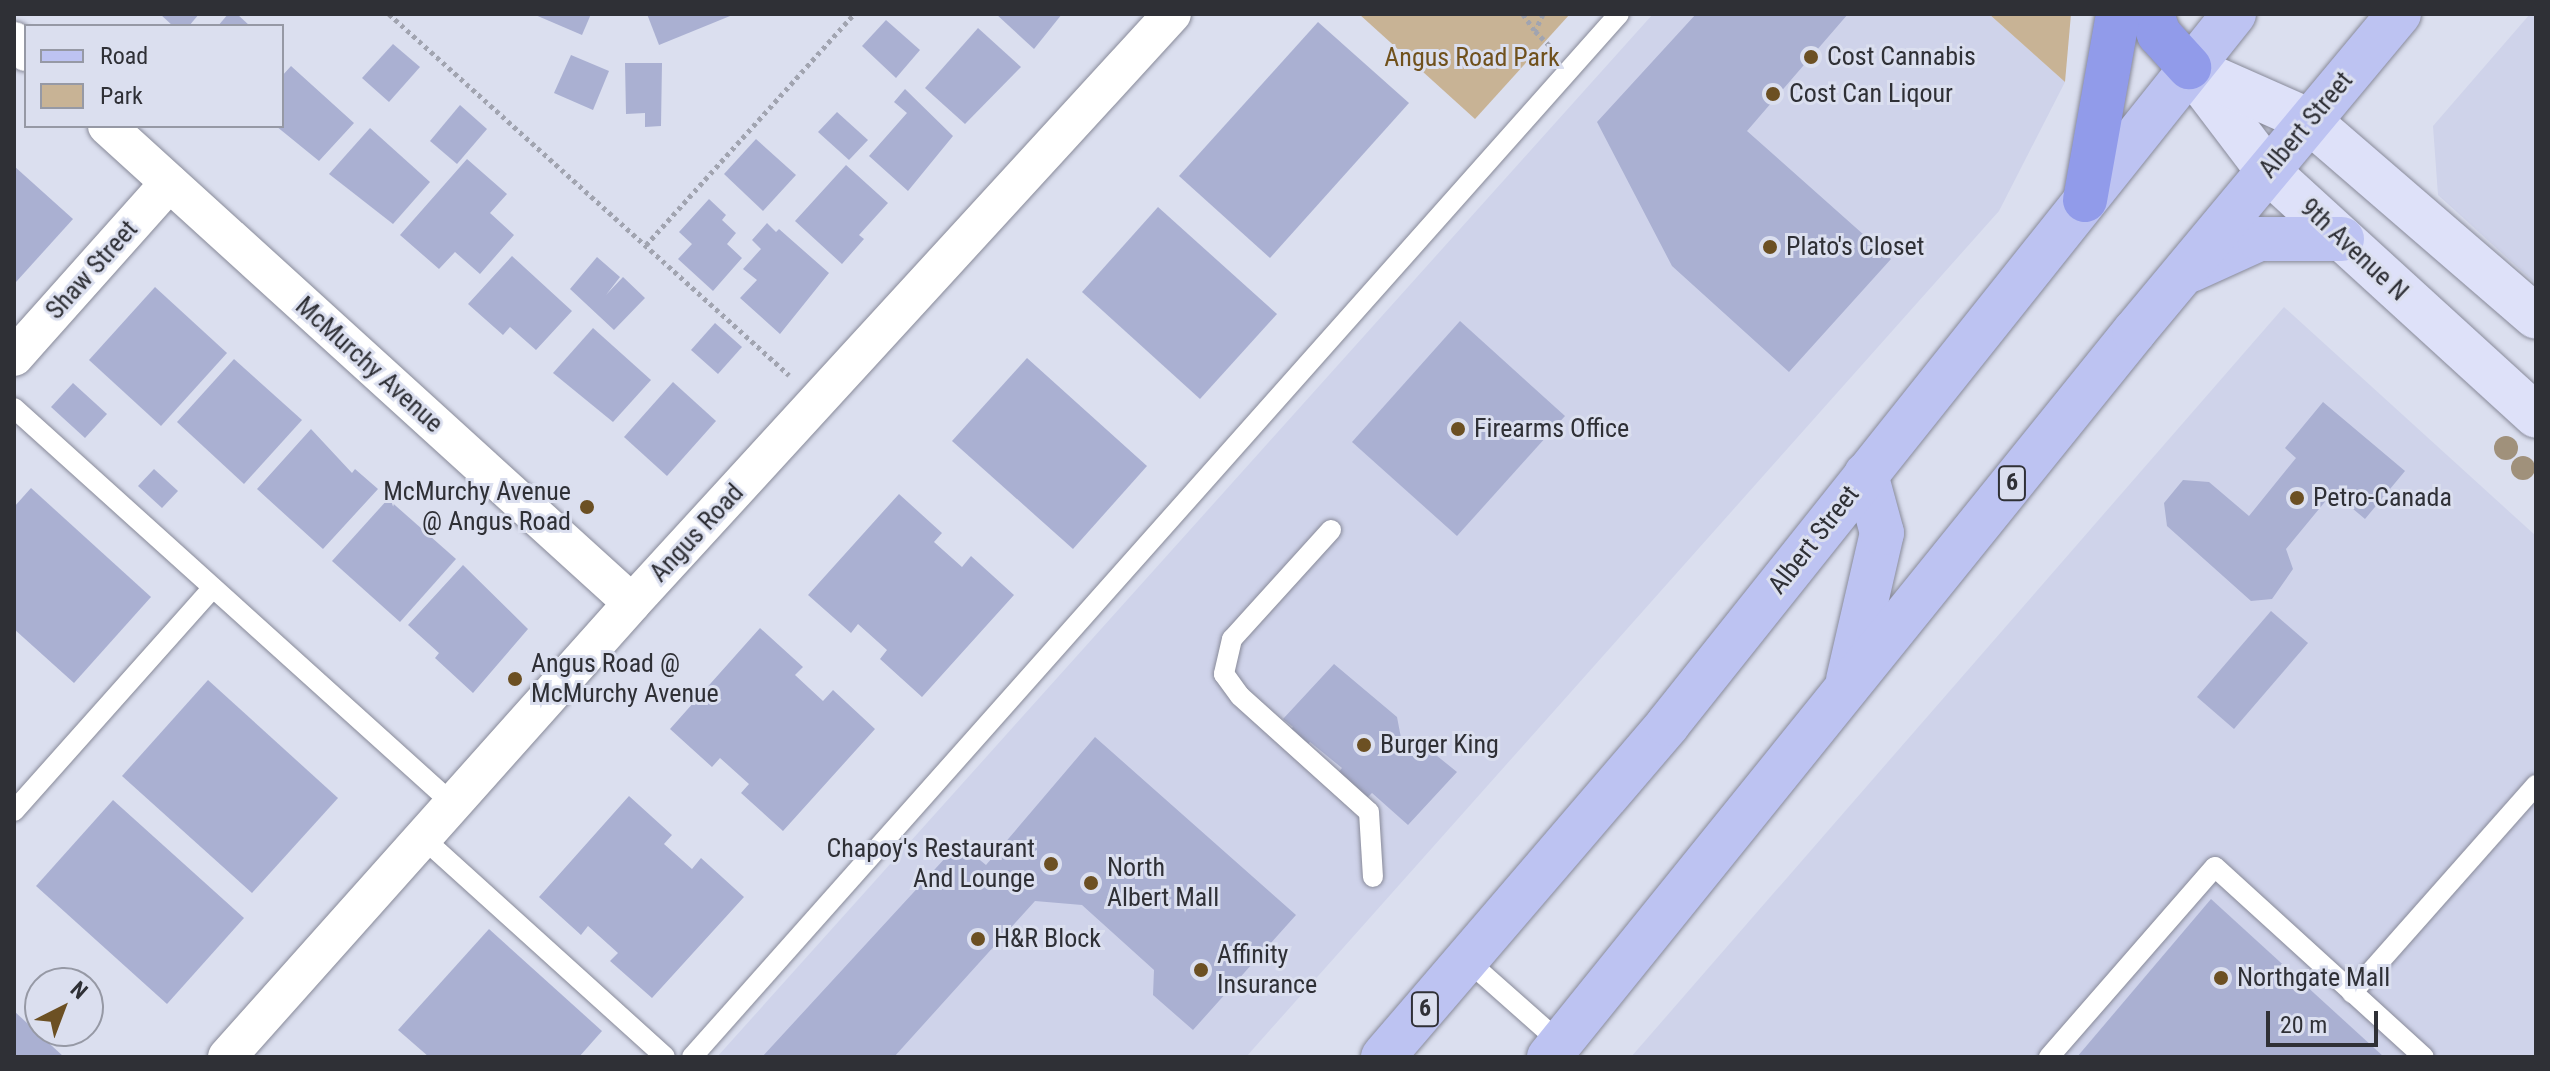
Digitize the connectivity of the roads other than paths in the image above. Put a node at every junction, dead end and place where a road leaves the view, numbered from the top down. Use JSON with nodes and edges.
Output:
{"nodes":[{"id":1,"x":1172,"y":14,"type":"edge"},
{"id":2,"x":1619,"y":14,"type":"edge"},
{"id":3,"x":2118,"y":14,"type":"edge"},
{"id":4,"x":2152,"y":14,"type":"edge"},
{"id":5,"x":2234,"y":14,"type":"edge"},
{"id":6,"x":2399,"y":14,"type":"edge"},
{"id":7,"x":2189,"y":67,"type":"junction"},
{"id":8,"x":2308,"y":120,"type":"junction"},
{"id":9,"x":109,"y":128,"type":"edge"},
{"id":10,"x":2268,"y":171,"type":"junction"},
{"id":11,"x":169,"y":183,"type":"junction"},
{"id":12,"x":2085,"y":200,"type":"junction"},
{"id":13,"x":2342,"y":239,"type":"junction"},
{"id":14,"x":2182,"y":275,"type":"junction"},
{"id":15,"x":2536,"y":317,"type":"edge"},
{"id":16,"x":14,"y":357,"type":"edge"},
{"id":17,"x":14,"y":408,"type":"edge"},
{"id":18,"x":2536,"y":416,"type":"edge"},
{"id":19,"x":1866,"y":474,"type":"junction"},
{"id":20,"x":1331,"y":530,"type":"dead end"},
{"id":21,"x":213,"y":588,"type":"junction"},
{"id":22,"x":632,"y":603,"type":"junction"},
{"id":23,"x":1844,"y":694,"type":"junction"},
{"id":24,"x":2536,"y":785,"type":"edge"},
{"id":25,"x":453,"y":804,"type":"junction"},
{"id":26,"x":14,"y":811,"type":"edge"},
{"id":27,"x":423,"y":838,"type":"junction"},
{"id":28,"x":1373,"y":877,"type":"dead end"},
{"id":29,"x":1468,"y":961,"type":"junction"},
{"id":30,"x":2352,"y":993,"type":"junction"},
{"id":31,"x":1561,"y":1052,"type":"edge"},
{"id":32,"x":227,"y":1057,"type":"edge"},
{"id":33,"x":665,"y":1057,"type":"edge"},
{"id":34,"x":692,"y":1057,"type":"edge"},
{"id":35,"x":1383,"y":1057,"type":"edge"},
{"id":36,"x":2049,"y":1057,"type":"edge"},
{"id":37,"x":2424,"y":1057,"type":"edge"}],
"edges":[{"from":1,"to":22,"type":"street","name":"Angus Road"},
{"from":2,"to":34,"type":"lane"},
{"from":3,"to":12,"type":"highway"},
{"from":4,"to":7,"type":"highway"},
{"from":5,"to":7,"type":"main road","name":"Albert Street","number":"6"},
{"from":6,"to":8,"type":"main road","name":"Albert Street","number":"6"},
{"from":7,"to":8,"type":"main road"},
{"from":7,"to":10,"type":"main road","name":"9th Avenue N"},
{"from":7,"to":12,"type":"main road","name":"Albert Street","number":"6"},
{"from":8,"to":10,"type":"main road","name":"Albert Street","number":"6"},
{"from":8,"to":15,"type":"main road"},
{"from":9,"to":11,"type":"street","name":"McMurchy Avenue"},
{"from":10,"to":13,"type":"main road","name":"9th Avenue N"},
{"from":10,"to":14,"type":"main road","name":"Albert Street","number":"6"},
{"from":11,"to":16,"type":"street","name":"Shaw Street"},
{"from":11,"to":22,"type":"street","name":"McMurchy Avenue"},
{"from":12,"to":19,"type":"main road","name":"Albert Street","number":"6"},
{"from":13,"to":14,"type":"main road"},
{"from":13,"to":18,"type":"main road","name":"9th Avenue N"},
{"from":14,"to":23,"type":"main road","name":"Albert Street","number":"6"},
{"from":17,"to":21,"type":"lane"},
{"from":19,"to":23,"type":"main road"},
{"from":19,"to":29,"type":"main road","name":"Albert Street","number":"6"},
{"from":20,"to":28,"type":"lane"},
{"from":21,"to":25,"type":"lane"},
{"from":21,"to":26,"type":"lane"},
{"from":22,"to":25,"type":"street","name":"Angus Road"},
{"from":23,"to":31,"type":"main road","name":"Albert Street","number":"6"},
{"from":24,"to":30,"type":"lane"},
{"from":25,"to":27,"type":"street","name":"Angus Road"},
{"from":27,"to":32,"type":"street","name":"Angus Road"},
{"from":27,"to":33,"type":"lane"},
{"from":29,"to":31,"type":"lane"},
{"from":29,"to":35,"type":"main road","name":"Albert Street","number":"6"},
{"from":30,"to":36,"type":"lane"},
{"from":30,"to":37,"type":"lane"}]}
